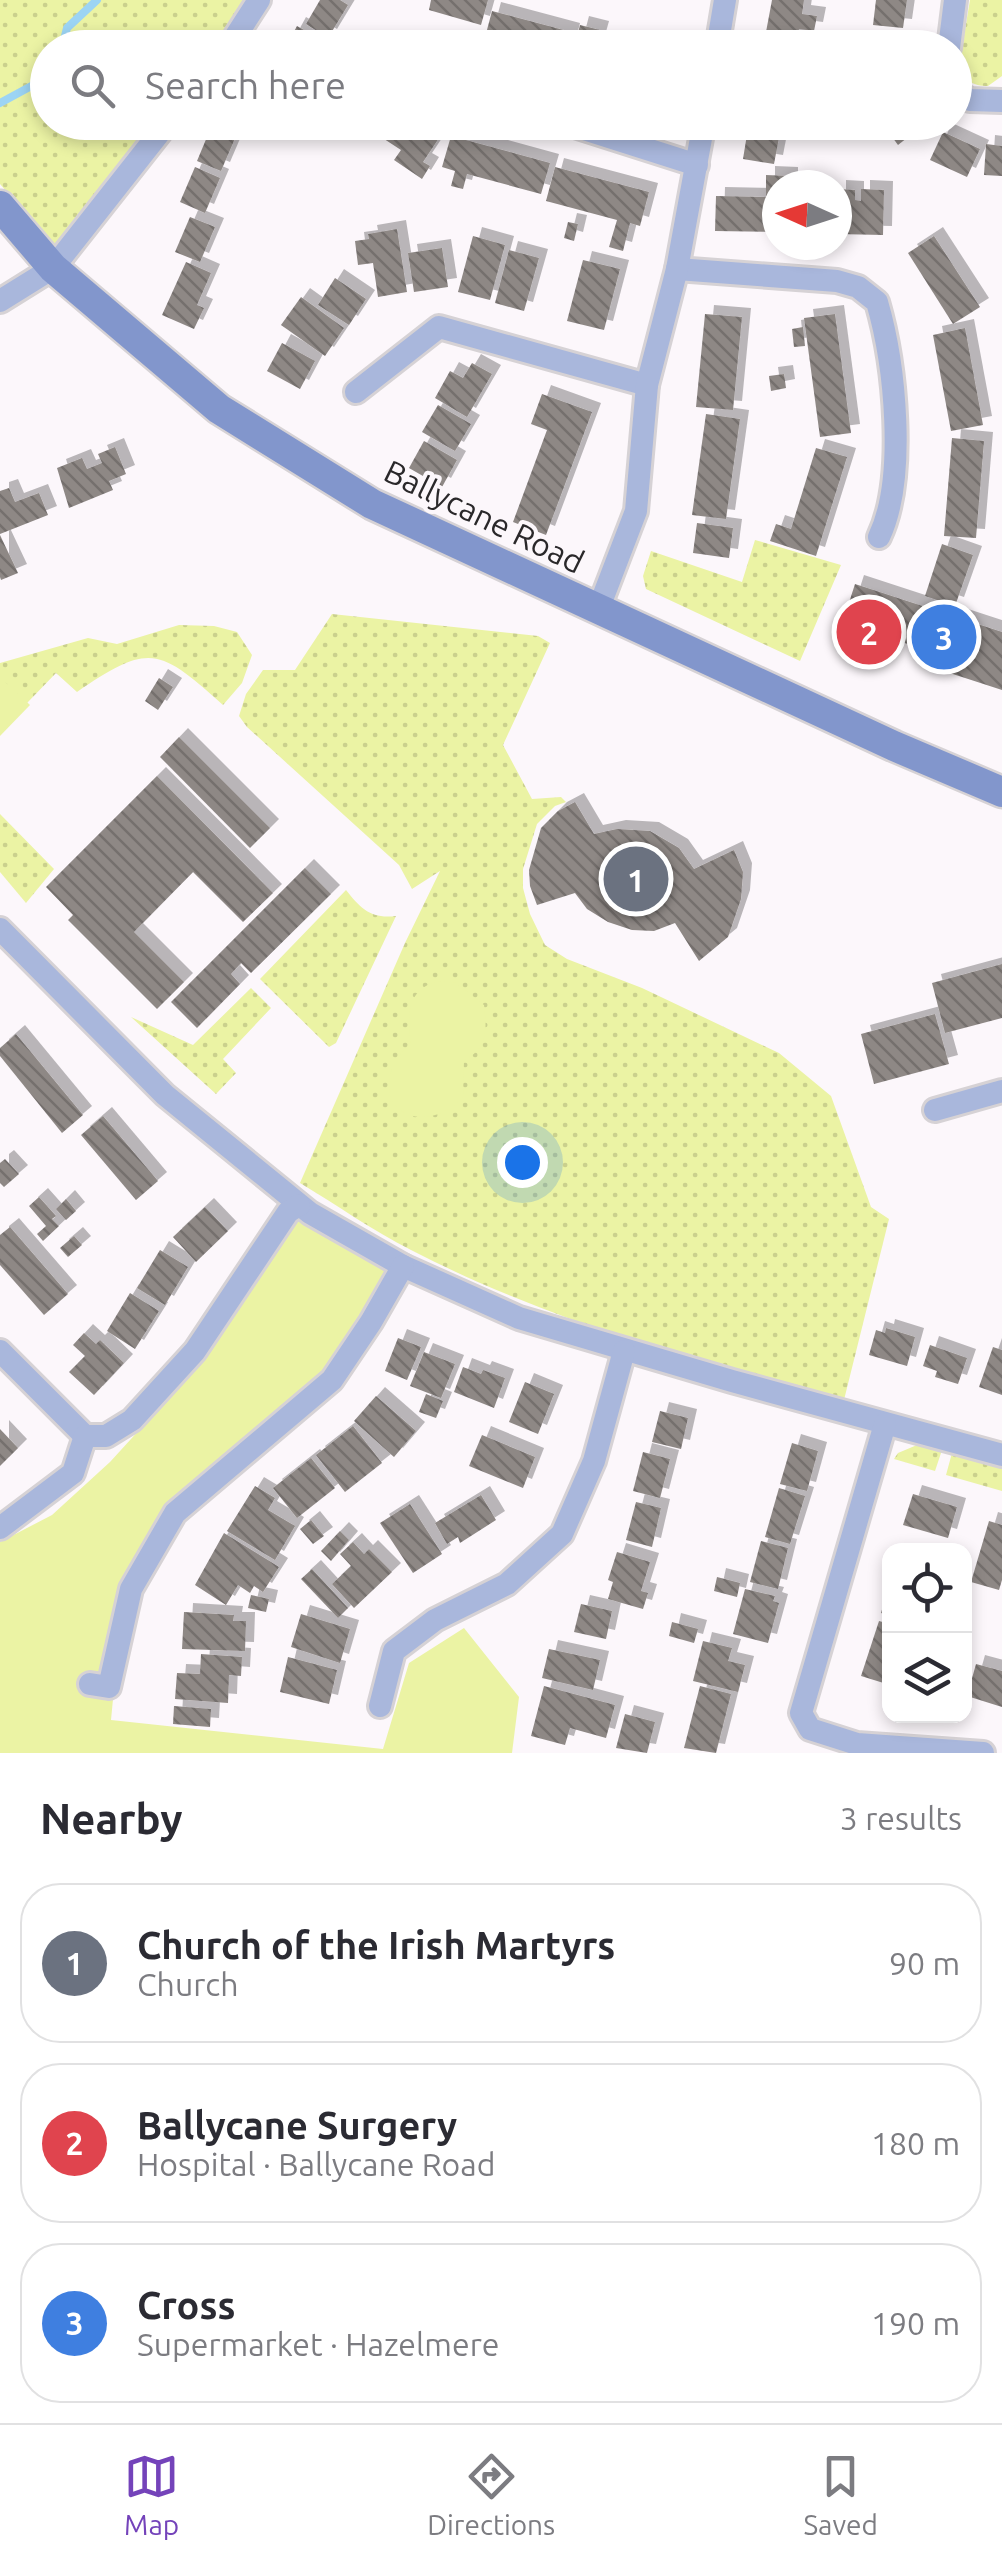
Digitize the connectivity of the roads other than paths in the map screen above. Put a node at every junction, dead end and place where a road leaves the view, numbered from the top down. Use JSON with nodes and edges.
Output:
{"nodes":[{"id":1,"x":259,"y":0,"type":"edge"},
{"id":2,"x":725,"y":0,"type":"edge"},
{"id":3,"x":956,"y":0,"type":"edge"},
{"id":4,"x":240,"y":30,"type":"edge"},
{"id":5,"x":720,"y":30,"type":"edge"},
{"id":6,"x":952,"y":30,"type":"edge"},
{"id":7,"x":972,"y":100,"type":"edge"},
{"id":8,"x":1002,"y":101,"type":"edge"},
{"id":9,"x":154,"y":140,"type":"edge"},
{"id":10,"x":619,"y":140,"type":"edge"},
{"id":11,"x":701,"y":140,"type":"edge"},
{"id":12,"x":696,"y":164,"type":"junction"},
{"id":13,"x":0,"y":206,"type":"edge"},
{"id":14,"x":53,"y":268,"type":"junction"},
{"id":15,"x":677,"y":269,"type":"junction"},
{"id":16,"x":0,"y":301,"type":"edge"},
{"id":17,"x":647,"y":385,"type":"junction"},
{"id":18,"x":356,"y":392,"type":"dead end"},
{"id":19,"x":879,"y":537,"type":"dead end"},
{"id":20,"x":598,"y":610,"type":"junction"},
{"id":21,"x":1002,"y":792,"type":"edge"},
{"id":22,"x":0,"y":929,"type":"edge"},
{"id":23,"x":1002,"y":1091,"type":"edge"},
{"id":24,"x":935,"y":1110,"type":"dead end"},
{"id":25,"x":299,"y":1205,"type":"junction"},
{"id":26,"x":404,"y":1266,"type":"junction"},
{"id":27,"x":624,"y":1350,"type":"junction"},
{"id":28,"x":0,"y":1351,"type":"edge"},
{"id":29,"x":886,"y":1424,"type":"junction"},
{"id":30,"x":84,"y":1436,"type":"junction"},
{"id":31,"x":1002,"y":1455,"type":"edge"},
{"id":32,"x":0,"y":1528,"type":"edge"},
{"id":33,"x":90,"y":1684,"type":"dead end"},
{"id":34,"x":380,"y":1706,"type":"dead end"},
{"id":35,"x":982,"y":1753,"type":"edge"}],
"edges":[{"from":1,"to":4,"type":"street"},
{"from":2,"to":5,"type":"street"},
{"from":3,"to":6,"type":"street"},
{"from":7,"to":8,"type":"street"},
{"from":9,"to":14,"type":"street"},
{"from":10,"to":12,"type":"street"},
{"from":11,"to":12,"type":"street"},
{"from":12,"to":15,"type":"street"},
{"from":13,"to":14,"type":"main road","name":"Ballycane Road"},
{"from":14,"to":16,"type":"street"},
{"from":14,"to":20,"type":"main road","name":"Ballycane Road"},
{"from":15,"to":17,"type":"street"},
{"from":15,"to":19,"type":"street"},
{"from":17,"to":18,"type":"street"},
{"from":17,"to":20,"type":"street"},
{"from":20,"to":21,"type":"main road","name":"Ballycane Road"},
{"from":22,"to":25,"type":"street"},
{"from":23,"to":24,"type":"street"},
{"from":25,"to":26,"type":"street"},
{"from":25,"to":30,"type":"street"},
{"from":26,"to":27,"type":"street"},
{"from":26,"to":33,"type":"street"},
{"from":27,"to":29,"type":"street"},
{"from":27,"to":34,"type":"street"},
{"from":28,"to":30,"type":"street"},
{"from":29,"to":31,"type":"street"},
{"from":29,"to":35,"type":"street"},
{"from":30,"to":32,"type":"street"}]}
